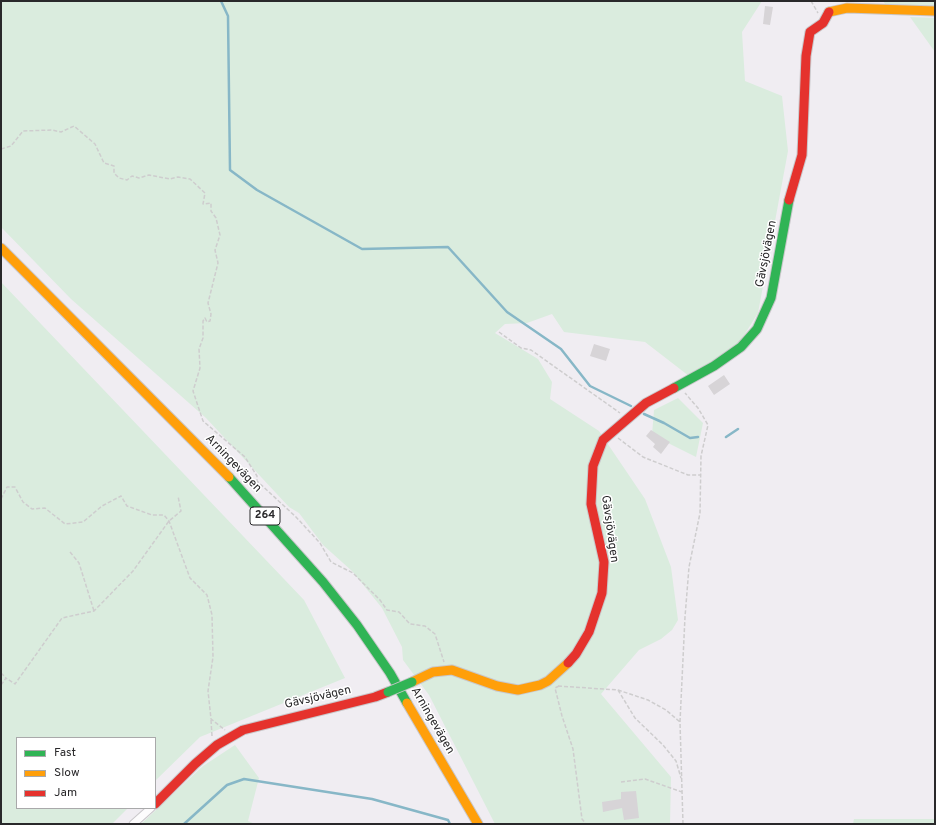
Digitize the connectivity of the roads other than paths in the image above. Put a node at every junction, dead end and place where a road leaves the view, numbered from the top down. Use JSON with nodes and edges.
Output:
{"nodes":[{"id":1,"x":935,"y":10,"type":"edge"},
{"id":2,"x":1,"y":248,"type":"edge"},
{"id":3,"x":156,"y":803,"type":"edge"},
{"id":4,"x":150,"y":809,"type":"edge"},
{"id":5,"x":133,"y":824,"type":"edge"},
{"id":6,"x":478,"y":824,"type":"edge"}],
"edges":[{"from":1,"to":3,"type":"street","name":"Gävsjövägen","bridge":true},
{"from":2,"to":6,"type":"street","name":"Arningevägen","number":"264"},
{"from":4,"to":5,"type":"street"}]}
